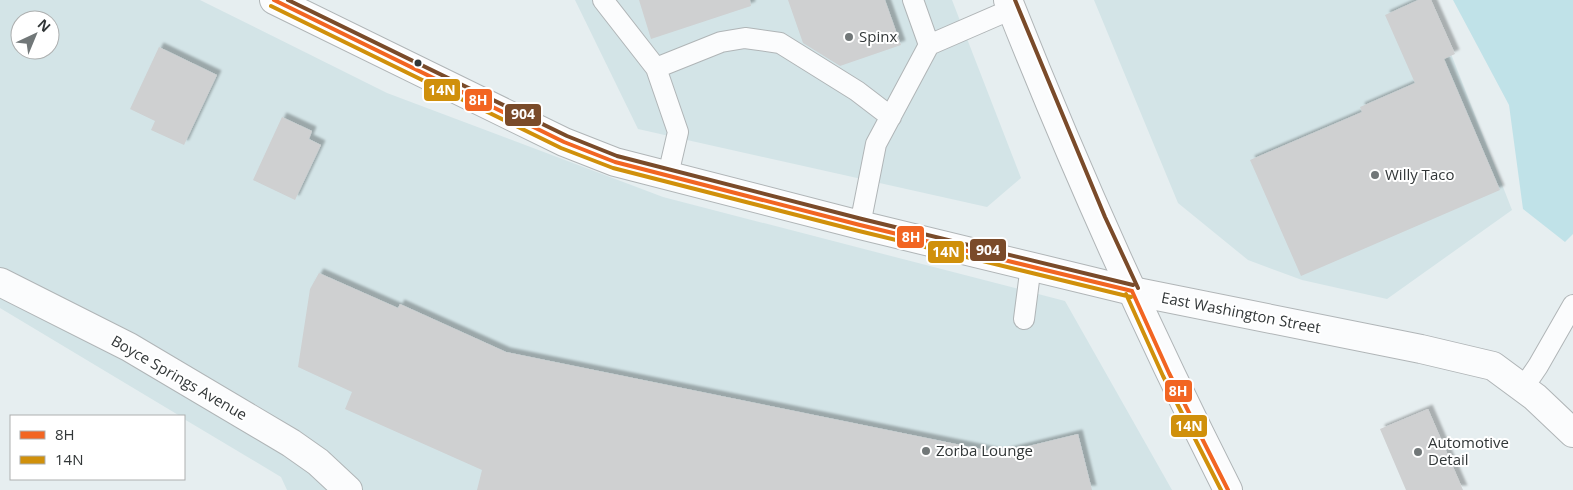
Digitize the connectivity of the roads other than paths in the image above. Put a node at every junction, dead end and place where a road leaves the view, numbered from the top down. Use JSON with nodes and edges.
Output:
{"nodes":[{"id":1,"x":274,"y":0,"type":"edge"},
{"id":2,"x":603,"y":0,"type":"edge"},
{"id":3,"x":913,"y":0,"type":"edge"},
{"id":4,"x":1010,"y":4,"type":"edge"},
{"id":5,"x":929,"y":45,"type":"junction"},
{"id":6,"x":656,"y":68,"type":"junction"},
{"id":7,"x":891,"y":117,"type":"junction"},
{"id":8,"x":668,"y":175,"type":"junction"},
{"id":9,"x":860,"y":225,"type":"junction"},
{"id":10,"x":1031,"y":264,"type":"junction"},
{"id":11,"x":0,"y":282,"type":"edge"},
{"id":12,"x":1132,"y":290,"type":"junction"},
{"id":13,"x":1573,"y":305,"type":"edge"},
{"id":14,"x":1024,"y":319,"type":"dead end"},
{"id":15,"x":1523,"y":388,"type":"junction"},
{"id":16,"x":1573,"y":433,"type":"edge"},
{"id":17,"x":348,"y":490,"type":"edge"},
{"id":18,"x":1228,"y":490,"type":"edge"}],
"edges":[{"from":1,"to":8,"type":"street","name":"East Washington Street"},
{"from":2,"to":6,"type":"lane"},
{"from":3,"to":5,"type":"lane"},
{"from":4,"to":5,"type":"lane"},
{"from":4,"to":12,"type":"street"},
{"from":5,"to":7,"type":"lane"},
{"from":6,"to":7,"type":"lane"},
{"from":6,"to":8,"type":"lane"},
{"from":7,"to":9,"type":"lane"},
{"from":8,"to":9,"type":"street","name":"East Washington Street"},
{"from":9,"to":10,"type":"street","name":"East Washington Street"},
{"from":10,"to":12,"type":"street","name":"East Washington Street"},
{"from":10,"to":14,"type":"lane"},
{"from":11,"to":17,"type":"street","name":"Boyce Springs Avenue"},
{"from":12,"to":15,"type":"street","name":"East Washington Street"},
{"from":12,"to":18,"type":"street"},
{"from":13,"to":15,"type":"lane"},
{"from":15,"to":16,"type":"street","name":"East Washington Street"}]}
